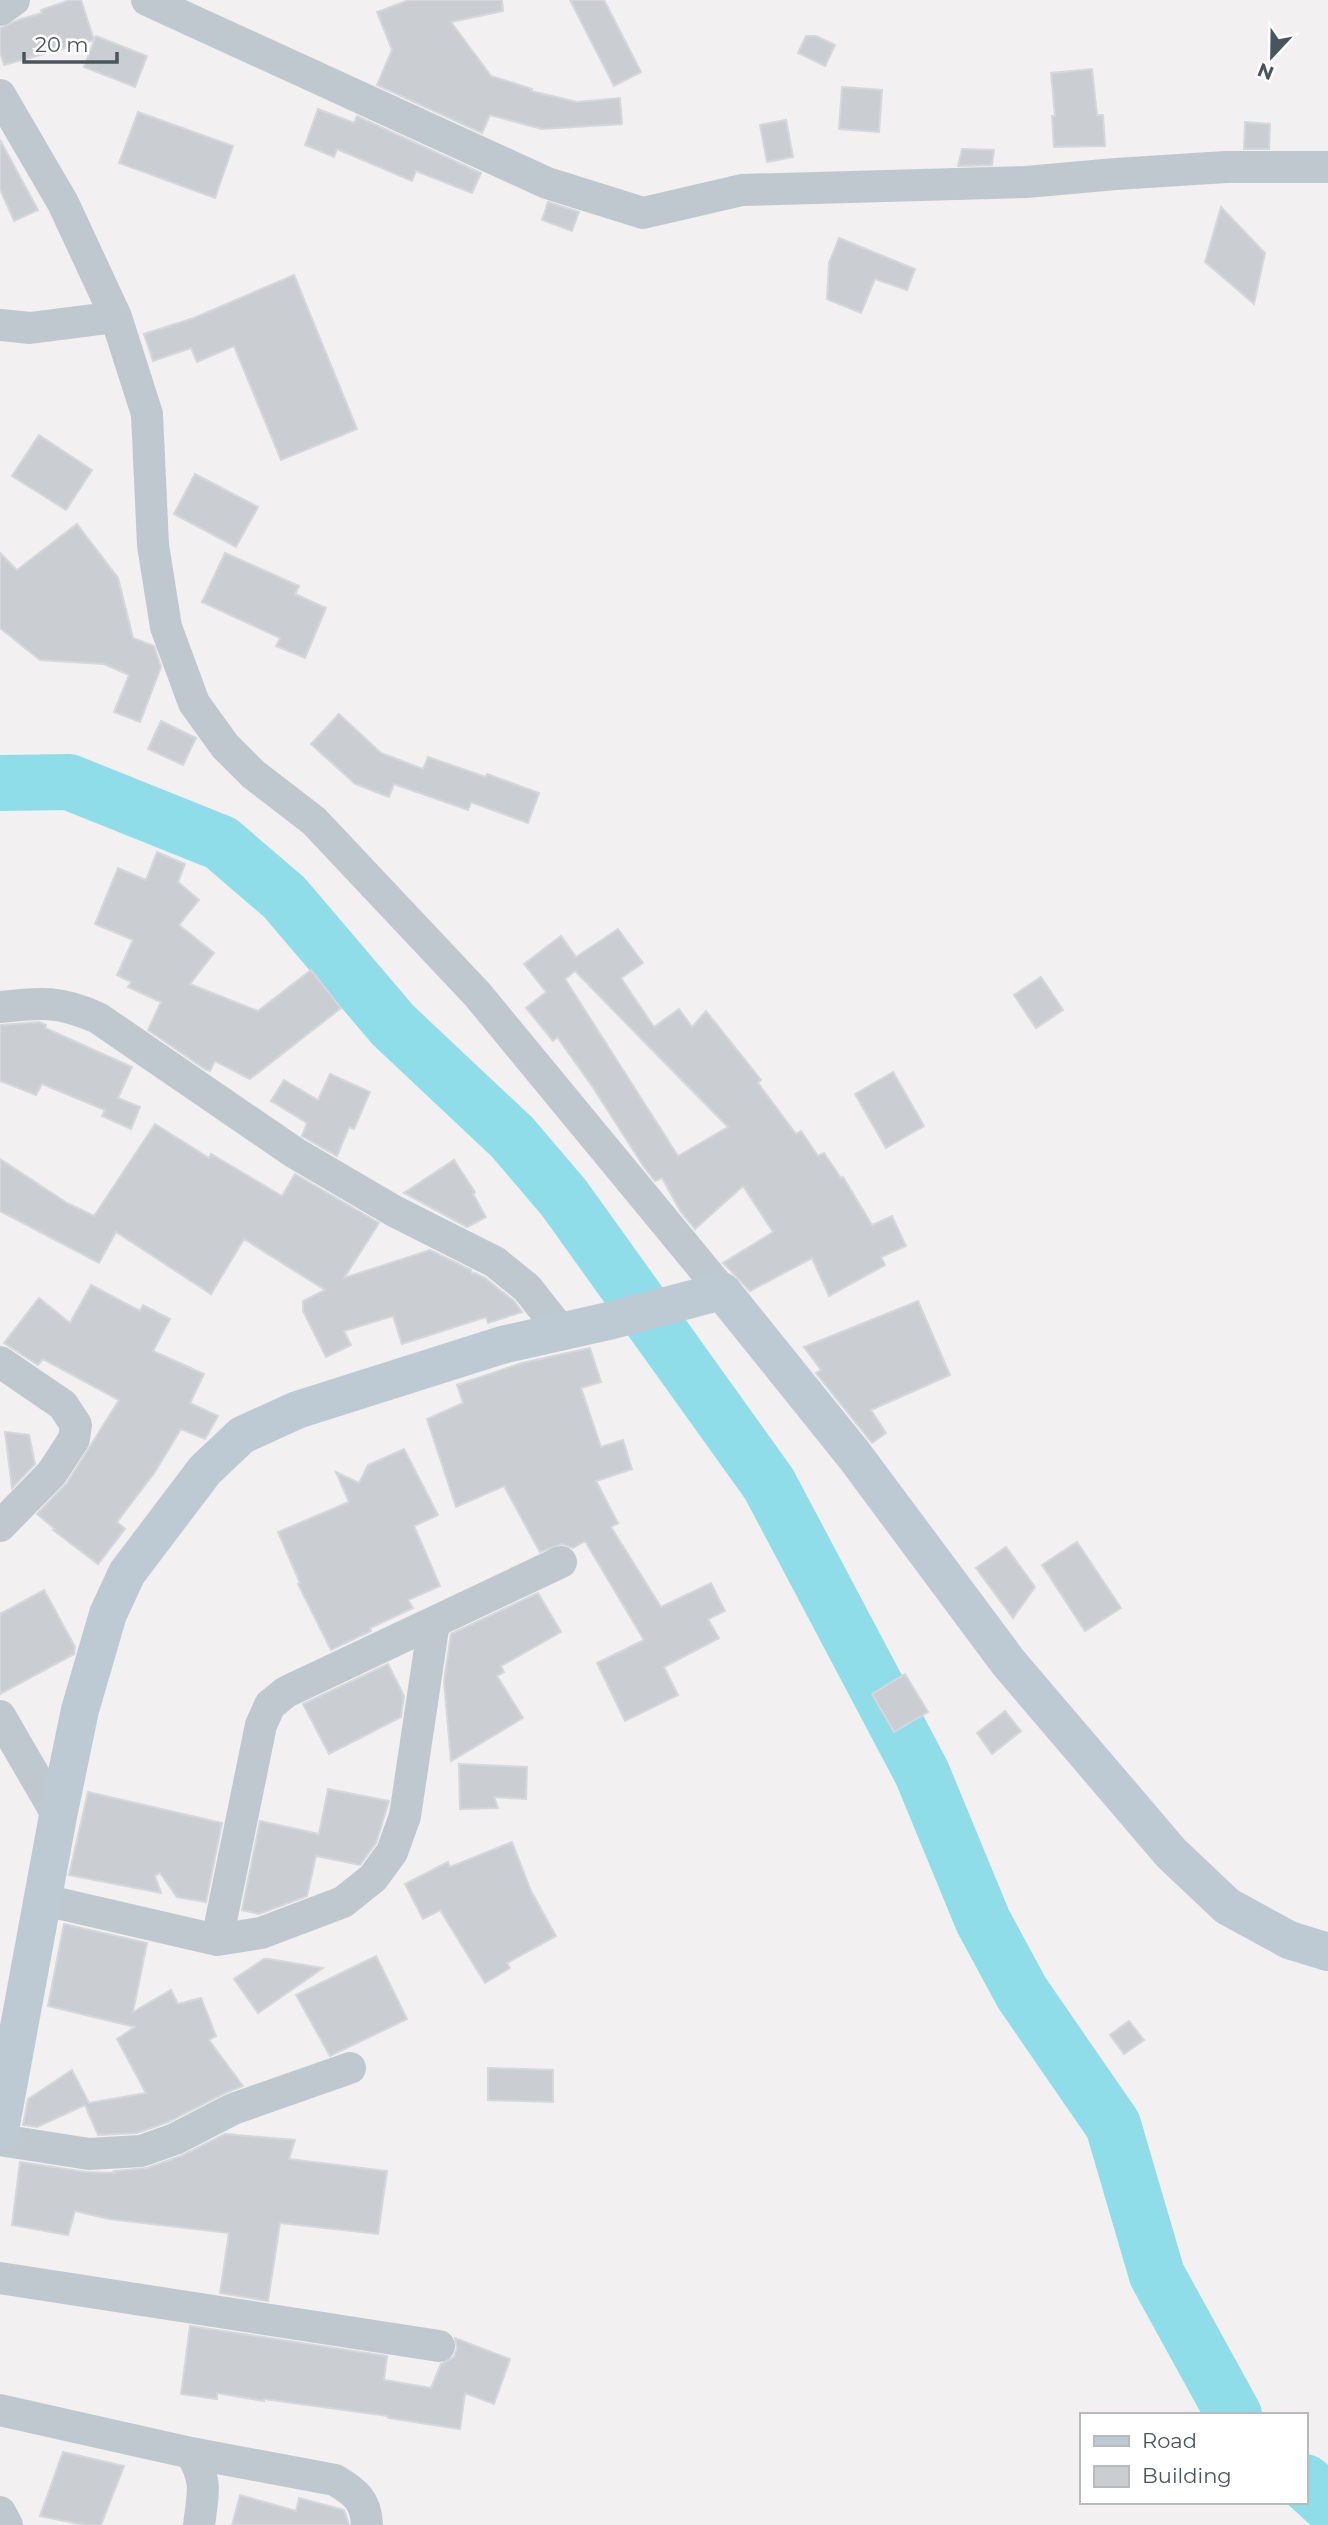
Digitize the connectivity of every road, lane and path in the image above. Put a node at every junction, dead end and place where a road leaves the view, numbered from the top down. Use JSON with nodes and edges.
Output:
{"nodes":[{"id":1,"x":14,"y":0,"type":"edge"},
{"id":2,"x":147,"y":0,"type":"edge"},
{"id":3,"x":0,"y":10,"type":"edge"},
{"id":4,"x":0,"y":95,"type":"edge"},
{"id":5,"x":1328,"y":167,"type":"edge"},
{"id":6,"x":116,"y":317,"type":"junction"},
{"id":7,"x":0,"y":326,"type":"edge"},
{"id":8,"x":0,"y":1007,"type":"edge"},
{"id":9,"x":722,"y":1291,"type":"junction"},
{"id":10,"x":561,"y":1331,"type":"junction"},
{"id":11,"x":0,"y":1362,"type":"edge"},
{"id":12,"x":0,"y":1526,"type":"edge"},
{"id":13,"x":561,"y":1562,"type":"dead end"},
{"id":14,"x":434,"y":1622,"type":"junction"},
{"id":15,"x":0,"y":1716,"type":"edge"},
{"id":16,"x":58,"y":1816,"type":"junction"},
{"id":17,"x":44,"y":1900,"type":"junction"},
{"id":18,"x":217,"y":1940,"type":"junction"},
{"id":19,"x":1328,"y":1952,"type":"edge"},
{"id":20,"x":5,"y":2065,"type":"edge"},
{"id":21,"x":350,"y":2068,"type":"dead end"},
{"id":22,"x":0,"y":2130,"type":"edge"},
{"id":23,"x":0,"y":2140,"type":"edge"},
{"id":24,"x":0,"y":2278,"type":"edge"},
{"id":25,"x":439,"y":2346,"type":"dead end"},
{"id":26,"x":0,"y":2410,"type":"edge"},
{"id":27,"x":191,"y":2453,"type":"junction"},
{"id":28,"x":0,"y":2512,"type":"edge"},
{"id":29,"x":7,"y":2525,"type":"edge"},
{"id":30,"x":199,"y":2525,"type":"edge"},
{"id":31,"x":367,"y":2525,"type":"edge"}],
"edges":[{"from":1,"to":3,"type":"street"},
{"from":2,"to":5,"type":"street"},
{"from":4,"to":6,"type":"street"},
{"from":6,"to":7,"type":"street"},
{"from":6,"to":9,"type":"street"},
{"from":8,"to":10,"type":"street"},
{"from":9,"to":10,"type":"main road"},
{"from":9,"to":19,"type":"main road"},
{"from":10,"to":16,"type":"main road"},
{"from":11,"to":12,"type":"street"},
{"from":13,"to":14,"type":"street"},
{"from":14,"to":18,"type":"street"},
{"from":14,"to":18,"type":"street"},
{"from":15,"to":16,"type":"street"},
{"from":16,"to":17,"type":"main road"},
{"from":17,"to":18,"type":"street"},
{"from":17,"to":20,"type":"main road"},
{"from":20,"to":22,"type":"main road"},
{"from":21,"to":23,"type":"street"},
{"from":24,"to":25,"type":"street"},
{"from":26,"to":27,"type":"street"},
{"from":27,"to":30,"type":"street"},
{"from":27,"to":31,"type":"street"},
{"from":28,"to":29,"type":"street"}]}
